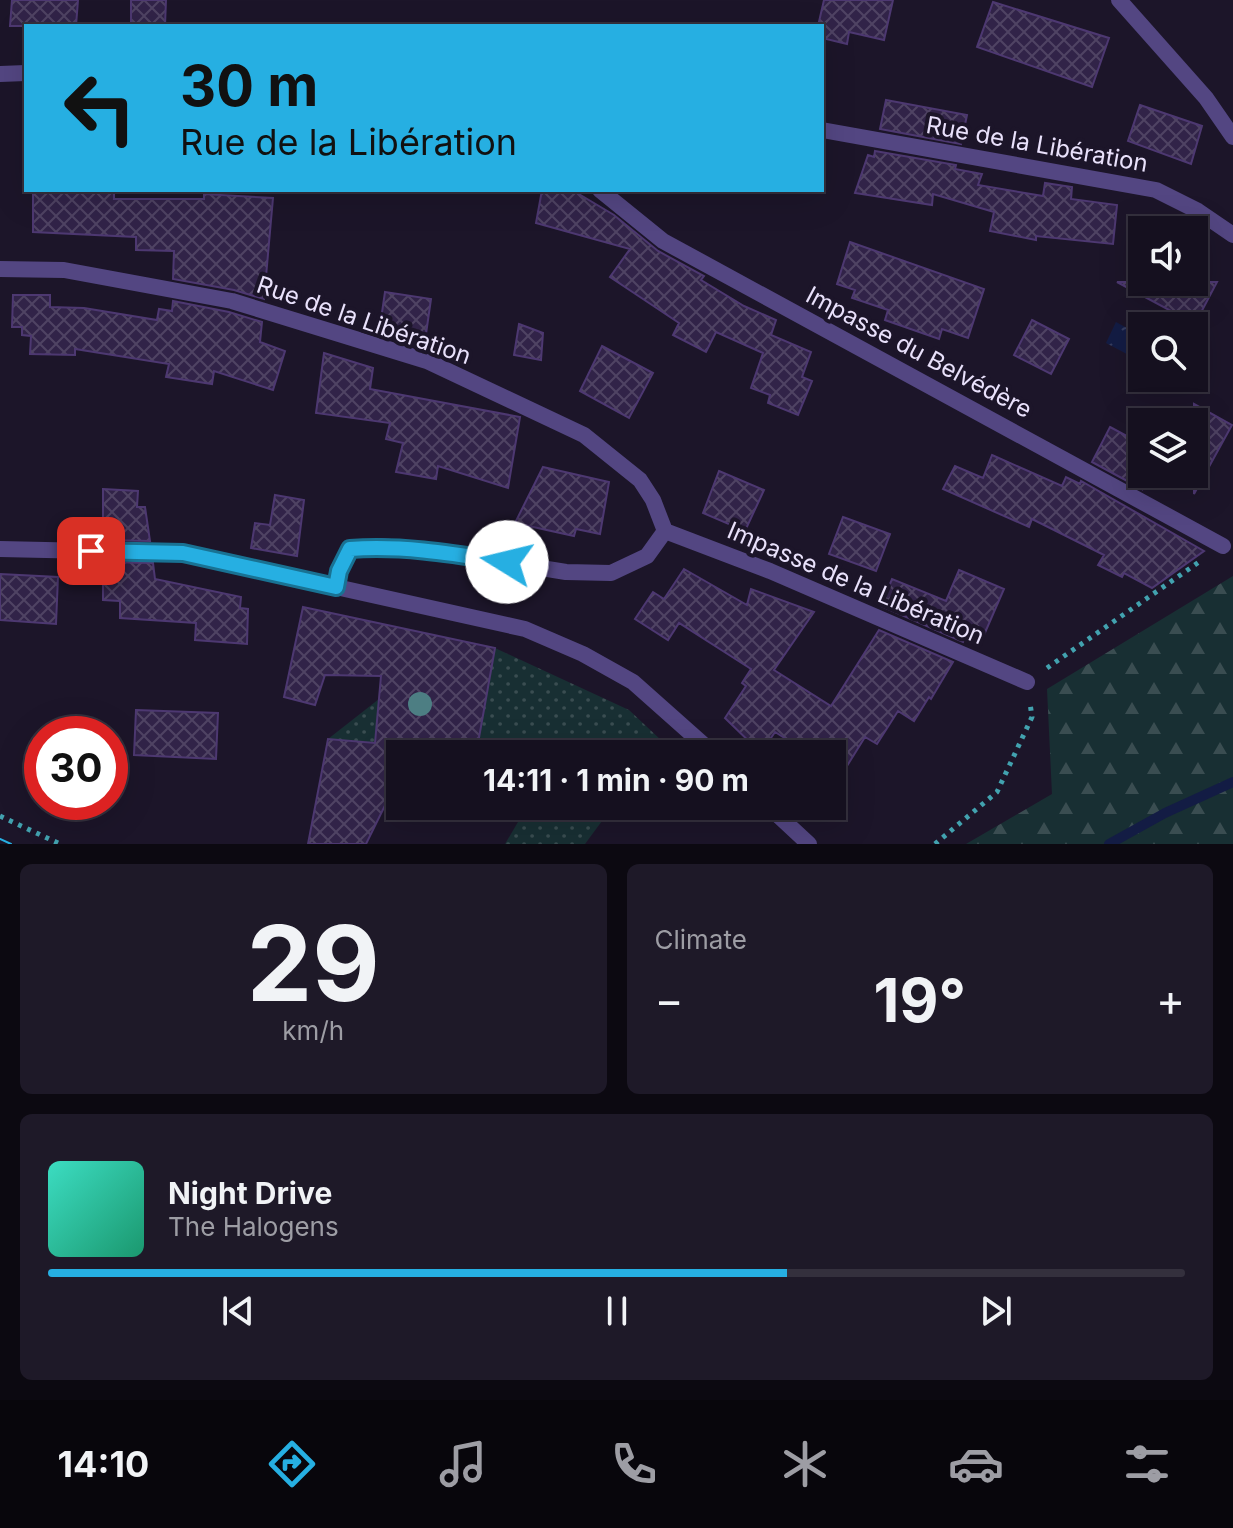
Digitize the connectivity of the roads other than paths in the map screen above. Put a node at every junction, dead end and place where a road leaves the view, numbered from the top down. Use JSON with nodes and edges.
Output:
{"nodes":[{"id":1,"x":1119,"y":0,"type":"edge"},
{"id":2,"x":24,"y":73,"type":"edge"},
{"id":3,"x":0,"y":74,"type":"edge"},
{"id":4,"x":824,"y":130,"type":"edge"},
{"id":5,"x":1233,"y":137,"type":"edge"},
{"id":6,"x":602,"y":192,"type":"edge"},
{"id":7,"x":1233,"y":235,"type":"edge"},
{"id":8,"x":0,"y":269,"type":"edge"},
{"id":9,"x":665,"y":531,"type":"junction"},
{"id":10,"x":1223,"y":546,"type":"road end"},
{"id":11,"x":0,"y":549,"type":"edge"},
{"id":12,"x":336,"y":587,"type":"junction"},
{"id":13,"x":1027,"y":682,"type":"road end"},
{"id":14,"x":698,"y":740,"type":"edge"},
{"id":15,"x":783,"y":820,"type":"edge"},
{"id":16,"x":809,"y":844,"type":"edge"}],
"edges":[{"from":1,"to":5,"type":"street"},
{"from":2,"to":3,"type":"street"},
{"from":4,"to":7,"type":"street","name":"Rue de la Libération"},
{"from":6,"to":10,"type":"street","name":"Impasse du Belvédère"},
{"from":8,"to":9,"type":"street","name":"Rue de la Libération"},
{"from":9,"to":12,"type":"street"},
{"from":9,"to":13,"type":"street","name":"Impasse de la Libération"},
{"from":11,"to":12,"type":"street"},
{"from":12,"to":14,"type":"street"},
{"from":15,"to":16,"type":"street"}]}
